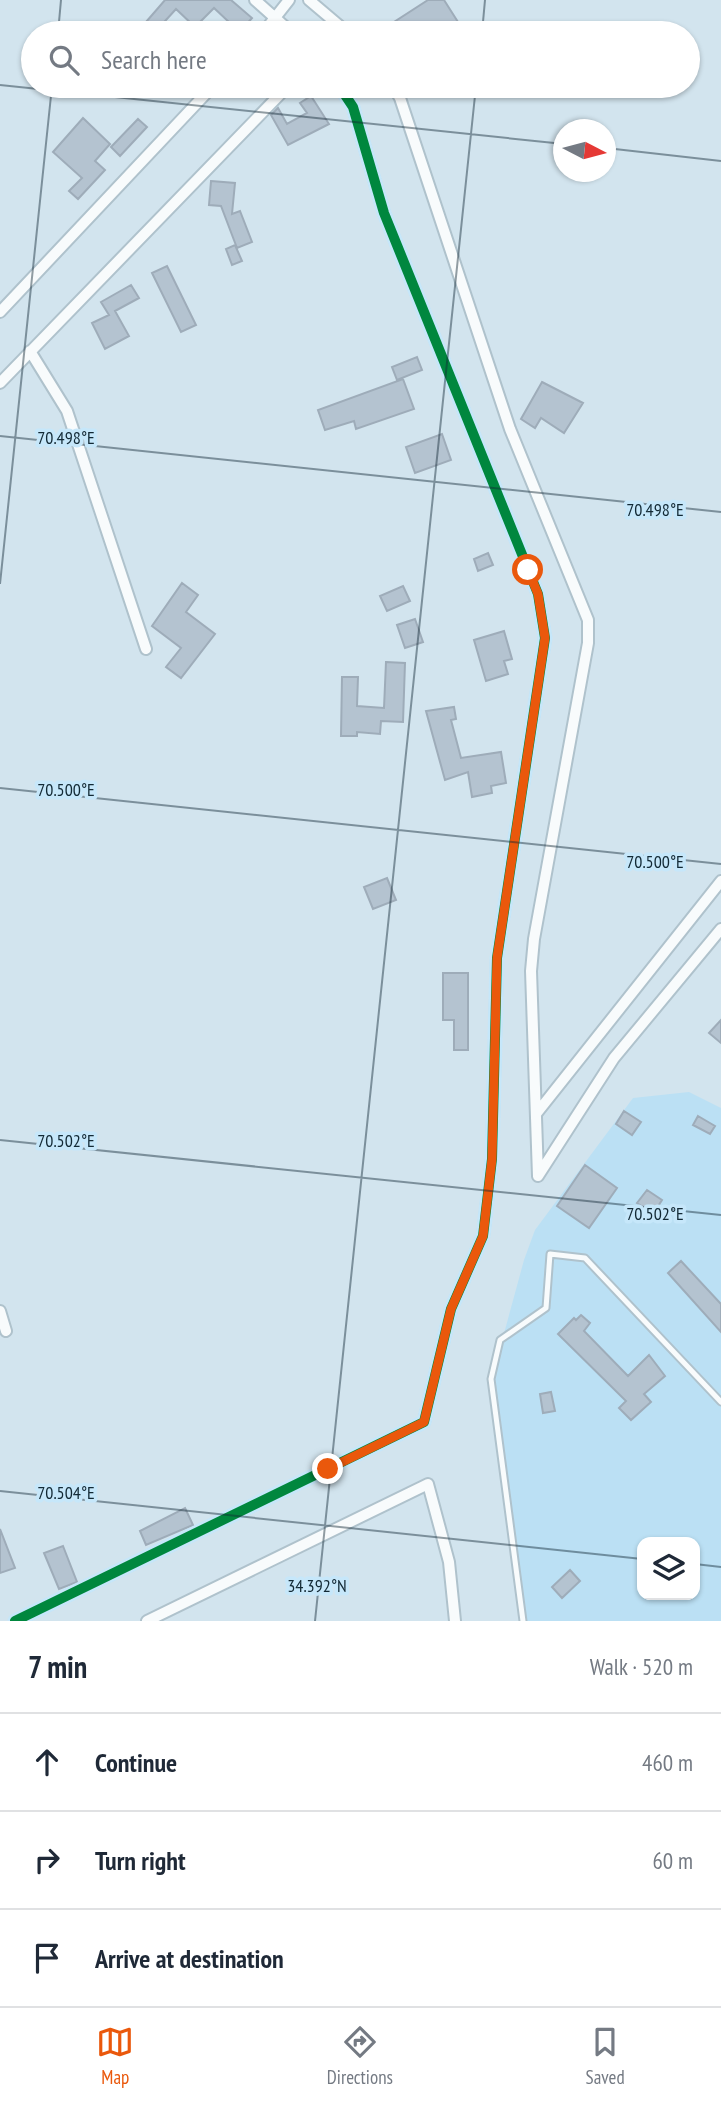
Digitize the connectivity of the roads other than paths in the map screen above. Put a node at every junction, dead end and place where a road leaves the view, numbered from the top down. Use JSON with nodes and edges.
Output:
{"nodes":[{"id":1,"x":255,"y":0,"type":"edge"},
{"id":2,"x":289,"y":0,"type":"edge"},
{"id":3,"x":309,"y":0,"type":"edge"},
{"id":4,"x":276,"y":19,"type":"junction"},
{"id":5,"x":278,"y":21,"type":"edge"},
{"id":6,"x":334,"y":21,"type":"edge"},
{"id":7,"x":202,"y":98,"type":"edge"},
{"id":8,"x":276,"y":98,"type":"edge"},
{"id":9,"x":347,"y":98,"type":"edge"},
{"id":10,"x":400,"y":98,"type":"edge"},
{"id":11,"x":0,"y":312,"type":"edge"},
{"id":12,"x":30,"y":351,"type":"junction"},
{"id":13,"x":0,"y":383,"type":"edge"},
{"id":14,"x":146,"y":649,"type":"dead end"},
{"id":15,"x":721,"y":881,"type":"edge"},
{"id":16,"x":721,"y":929,"type":"edge"},
{"id":17,"x":536,"y":1114,"type":"junction"},
{"id":18,"x":0,"y":1311,"type":"edge"},
{"id":19,"x":6,"y":1331,"type":"dead end"},
{"id":20,"x":721,"y":1402,"type":"edge"},
{"id":21,"x":15,"y":1621,"type":"edge"},
{"id":22,"x":147,"y":1621,"type":"edge"},
{"id":23,"x":455,"y":1621,"type":"edge"},
{"id":24,"x":523,"y":1621,"type":"edge"}],
"edges":[{"from":1,"to":4,"type":"street"},
{"from":2,"to":4,"type":"street"},
{"from":3,"to":6,"type":"street"},
{"from":4,"to":5,"type":"street"},
{"from":7,"to":11,"type":"street"},
{"from":8,"to":12,"type":"street"},
{"from":9,"to":21,"type":"street"},
{"from":10,"to":17,"type":"street"},
{"from":12,"to":13,"type":"street"},
{"from":12,"to":14,"type":"street"},
{"from":15,"to":17,"type":"street"},
{"from":16,"to":17,"type":"street"},
{"from":18,"to":19,"type":"street"},
{"from":20,"to":24,"type":"lane"},
{"from":22,"to":23,"type":"street"}]}
